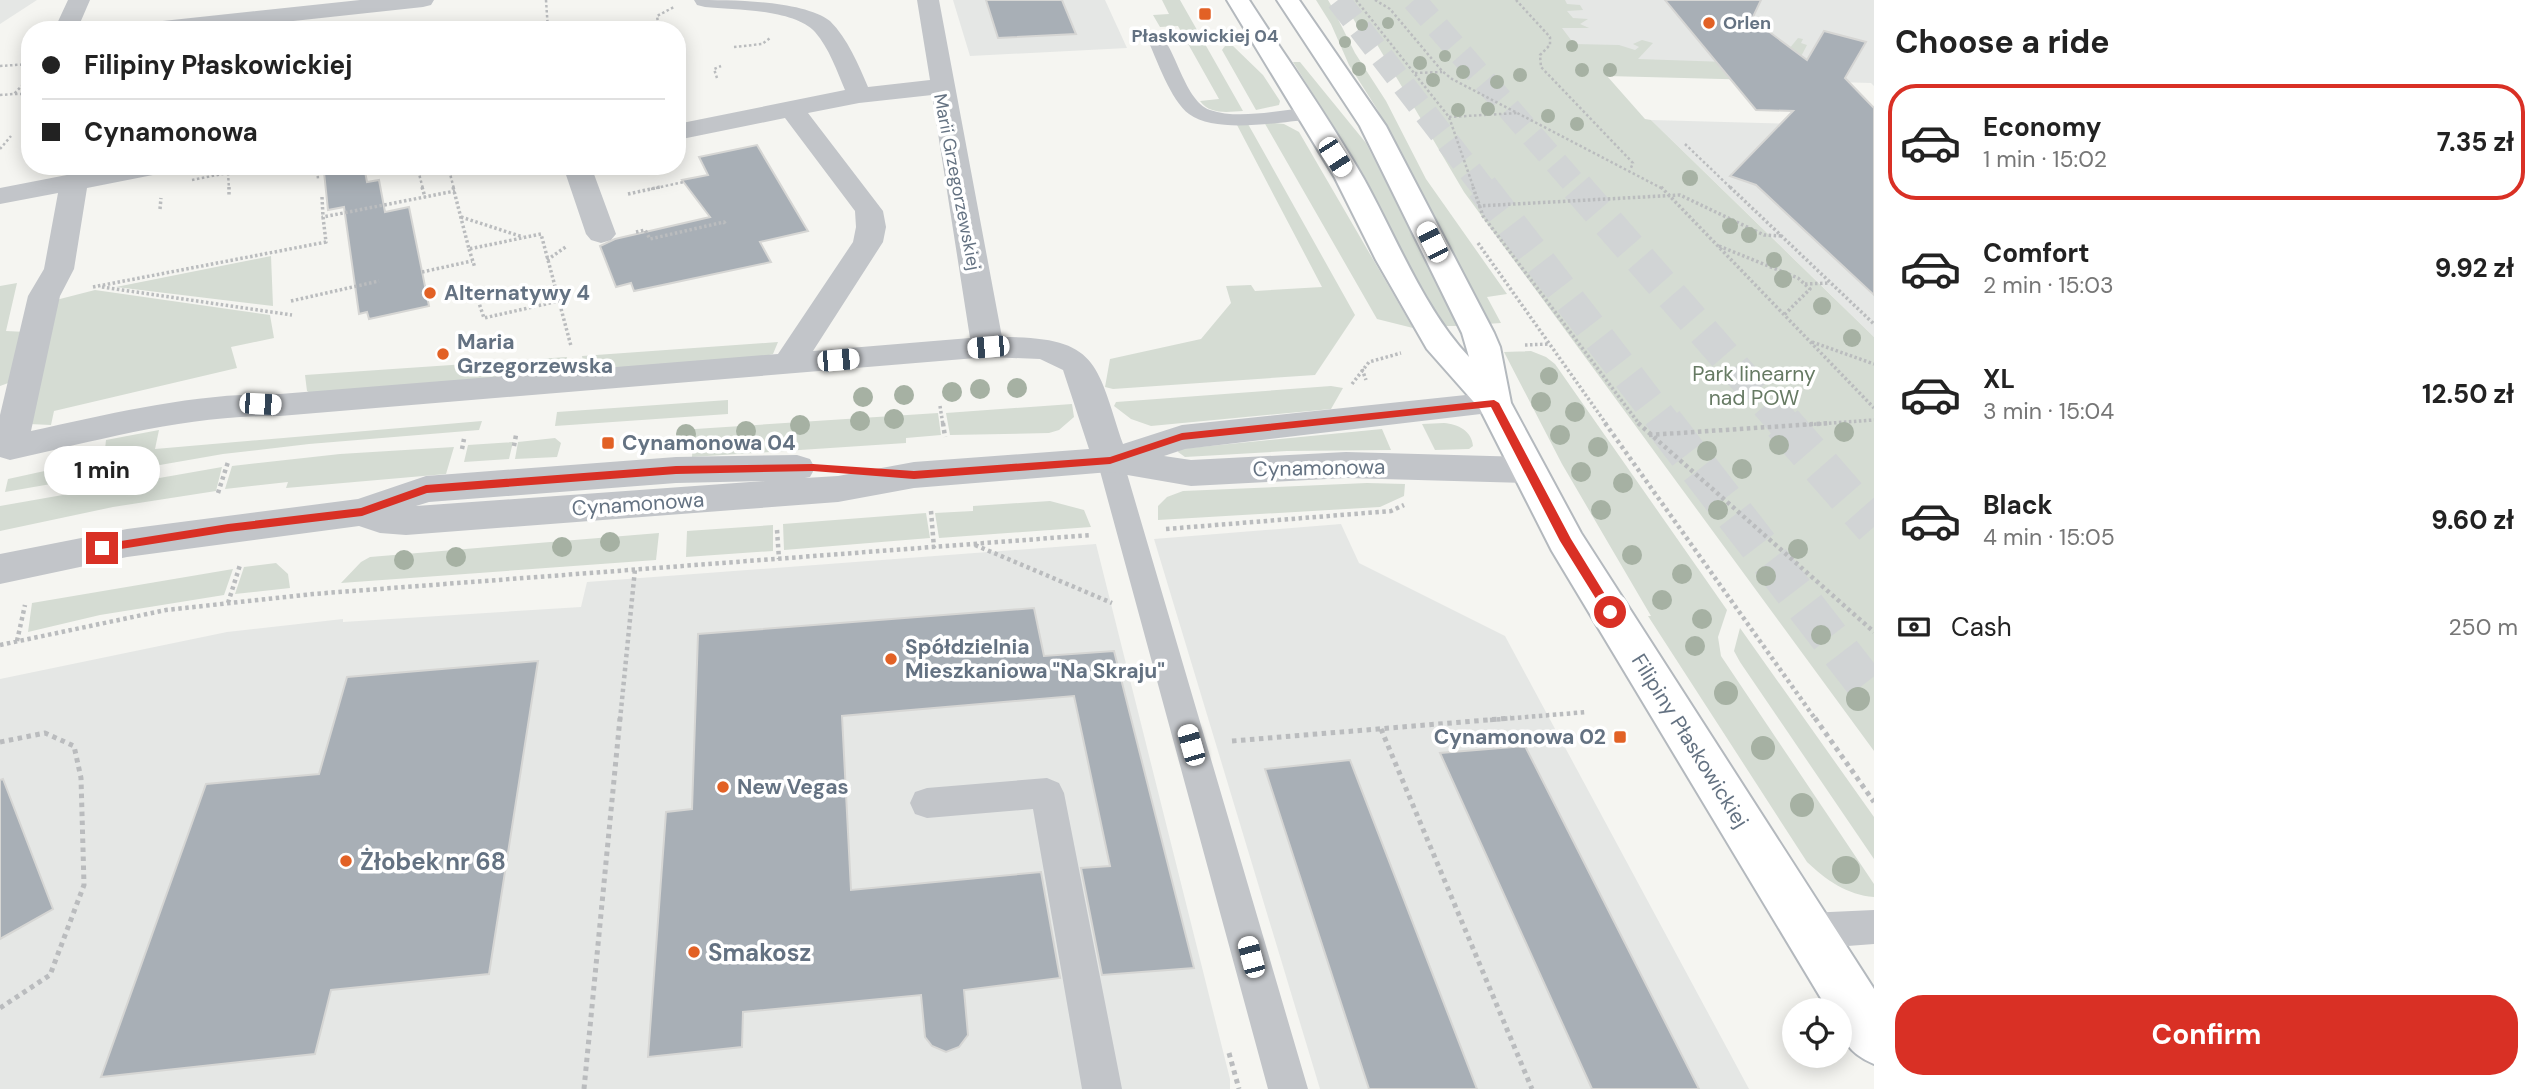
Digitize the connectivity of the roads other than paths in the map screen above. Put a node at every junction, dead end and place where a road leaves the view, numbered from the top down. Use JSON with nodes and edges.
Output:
{"nodes":[{"id":1,"x":79,"y":0,"type":"edge"},
{"id":2,"x":423,"y":0,"type":"edge"},
{"id":3,"x":705,"y":0,"type":"edge"},
{"id":4,"x":928,"y":0,"type":"edge"},
{"id":5,"x":1238,"y":0,"type":"edge"},
{"id":6,"x":1288,"y":0,"type":"edge"},
{"id":7,"x":69,"y":21,"type":"edge"},
{"id":8,"x":254,"y":21,"type":"edge"},
{"id":9,"x":1155,"y":38,"type":"dead end"},
{"id":10,"x":943,"y":86,"type":"junction"},
{"id":11,"x":859,"y":95,"type":"junction"},
{"id":12,"x":792,"y":108,"type":"junction"},
{"id":13,"x":1308,"y":114,"type":"junction"},
{"id":14,"x":686,"y":130,"type":"edge"},
{"id":15,"x":94,"y":175,"type":"edge"},
{"id":16,"x":580,"y":175,"type":"edge"},
{"id":17,"x":0,"y":195,"type":"edge"},
{"id":18,"x":587,"y":237,"type":"road end"},
{"id":19,"x":988,"y":347,"type":"junction"},
{"id":20,"x":788,"y":364,"type":"junction"},
{"id":21,"x":1494,"y":403,"type":"junction"},
{"id":22,"x":1110,"y":460,"type":"junction"},
{"id":23,"x":1529,"y":470,"type":"junction"},
{"id":24,"x":0,"y":569,"type":"edge"},
{"id":25,"x":927,"y":803,"type":"dead end"},
{"id":26,"x":1874,"y":927,"type":"edge"},
{"id":27,"x":1808,"y":931,"type":"junction"},
{"id":28,"x":1874,"y":1037,"type":"edge"},
{"id":29,"x":1102,"y":1089,"type":"edge"},
{"id":30,"x":1288,"y":1089,"type":"edge"}],
"edges":[{"from":1,"to":7,"type":"street"},
{"from":2,"to":8,"type":"street"},
{"from":3,"to":11,"type":"street"},
{"from":4,"to":10,"type":"street"},
{"from":5,"to":13,"type":"main road","name":"Filipiny Płaskowickiej"},
{"from":6,"to":21,"type":"main road","name":"Filipiny Płaskowickiej"},
{"from":9,"to":13,"type":"lane"},
{"from":10,"to":11,"type":"street","name":"Marii Grzegorzewskiej"},
{"from":10,"to":19,"type":"street","name":"Marii Grzegorzewskiej"},
{"from":11,"to":12,"type":"street","name":"Marii Grzegorzewskiej"},
{"from":12,"to":14,"type":"street","name":"Marii Grzegorzewskiej"},
{"from":12,"to":20,"type":"street"},
{"from":13,"to":21,"type":"main road","name":"Filipiny Płaskowickiej"},
{"from":15,"to":17,"type":"street"},
{"from":15,"to":20,"type":"street"},
{"from":16,"to":18,"type":"street"},
{"from":19,"to":20,"type":"street"},
{"from":19,"to":22,"type":"street"},
{"from":21,"to":22,"type":"street","name":"Cynamonowa"},
{"from":21,"to":23,"type":"main road","name":"Filipiny Płaskowickiej"},
{"from":22,"to":23,"type":"street","name":"Cynamonowa"},
{"from":22,"to":24,"type":"street","name":"Cynamonowa"},
{"from":22,"to":30,"type":"lane"},
{"from":23,"to":27,"type":"main road","name":"Filipiny Płaskowickiej"},
{"from":25,"to":29,"type":"lane"},
{"from":26,"to":27,"type":"lane"},
{"from":27,"to":28,"type":"main road","name":"Filipiny Płaskowickiej"}]}
